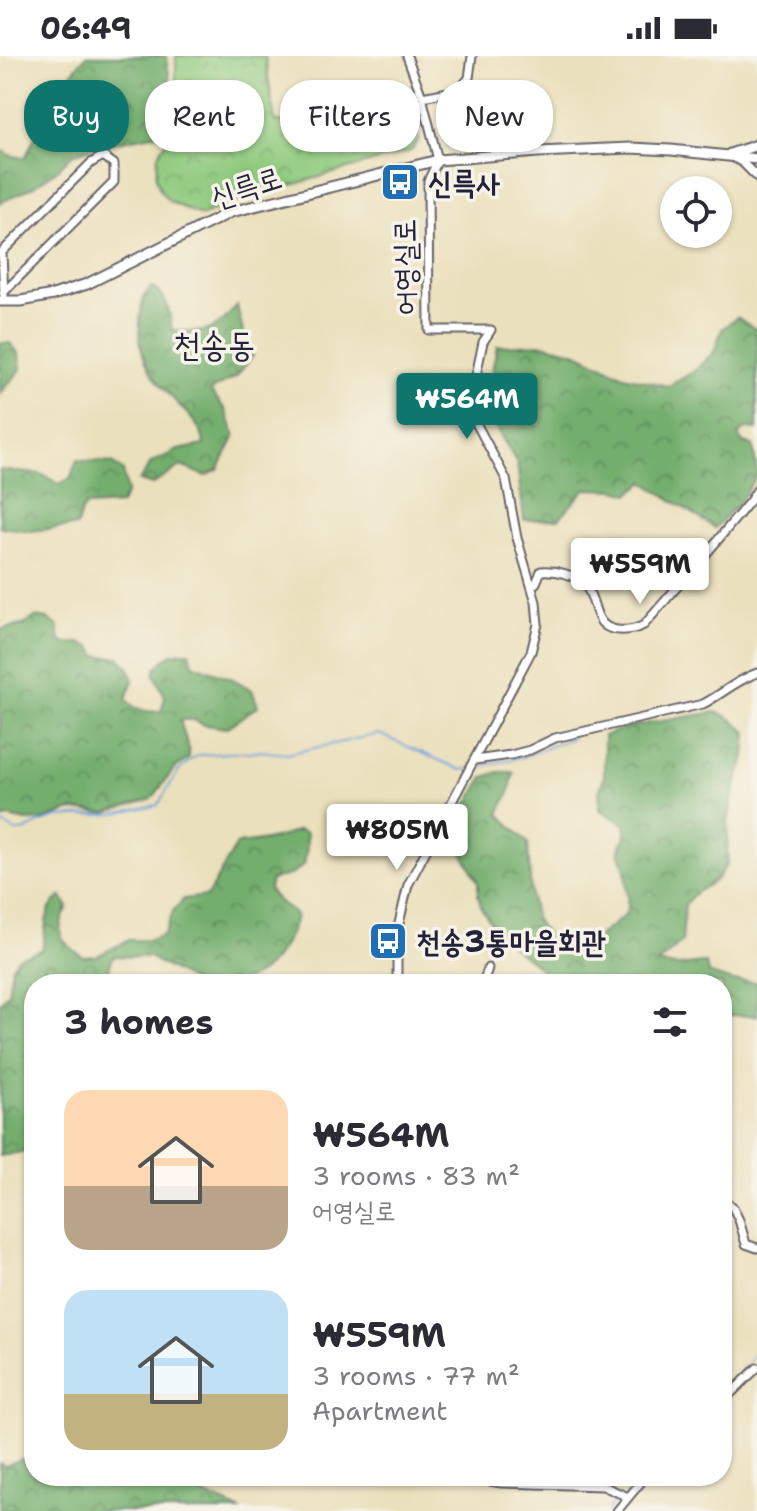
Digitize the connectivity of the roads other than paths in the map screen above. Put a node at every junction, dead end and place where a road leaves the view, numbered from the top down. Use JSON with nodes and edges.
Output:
{"nodes":[{"id":1,"x":407,"y":56,"type":"edge"},
{"id":2,"x":472,"y":56,"type":"edge"},
{"id":3,"x":422,"y":97,"type":"junction"},
{"id":4,"x":757,"y":145,"type":"edge"},
{"id":5,"x":726,"y":155,"type":"junction"},
{"id":6,"x":757,"y":159,"type":"edge"},
{"id":7,"x":438,"y":160,"type":"junction"},
{"id":8,"x":757,"y":177,"type":"edge"},
{"id":9,"x":1,"y":254,"type":"edge"},
{"id":10,"x":3,"y":298,"type":"edge"},
{"id":11,"x":757,"y":490,"type":"edge"},
{"id":12,"x":532,"y":586,"type":"junction"},
{"id":13,"x":757,"y":673,"type":"edge"},
{"id":14,"x":474,"y":761,"type":"junction"},
{"id":15,"x":488,"y":968,"type":"dead end"},
{"id":16,"x":397,"y":974,"type":"edge"},
{"id":17,"x":486,"y":974,"type":"edge"},
{"id":18,"x":732,"y":1206,"type":"edge"},
{"id":19,"x":757,"y":1248,"type":"edge"},
{"id":20,"x":757,"y":1368,"type":"edge"},
{"id":21,"x":732,"y":1392,"type":"edge"},
{"id":22,"x":603,"y":1486,"type":"edge"},
{"id":23,"x":637,"y":1486,"type":"edge"},
{"id":24,"x":628,"y":1497,"type":"junction"},
{"id":25,"x":617,"y":1511,"type":"edge"}],
"edges":[{"from":1,"to":3,"type":"street"},
{"from":2,"to":3,"type":"street"},
{"from":3,"to":7,"type":"street"},
{"from":4,"to":5,"type":"main road"},
{"from":5,"to":6,"type":"main road","name":"신륵로"},
{"from":5,"to":7,"type":"main road","name":"신륵로"},
{"from":5,"to":8,"type":"street"},
{"from":7,"to":10,"type":"main road","name":"신륵로"},
{"from":7,"to":12,"type":"street","name":"어영실로"},
{"from":9,"to":10,"type":"street"},
{"from":9,"to":10,"type":"street"},
{"from":11,"to":12,"type":"street"},
{"from":12,"to":14,"type":"street","name":"어영실로"},
{"from":13,"to":14,"type":"street"},
{"from":14,"to":16,"type":"street","name":"어영실로"},
{"from":15,"to":17,"type":"street"},
{"from":18,"to":19,"type":"street"},
{"from":20,"to":21,"type":"street"},
{"from":22,"to":24,"type":"street"},
{"from":23,"to":24,"type":"street"},
{"from":24,"to":25,"type":"street"}]}
